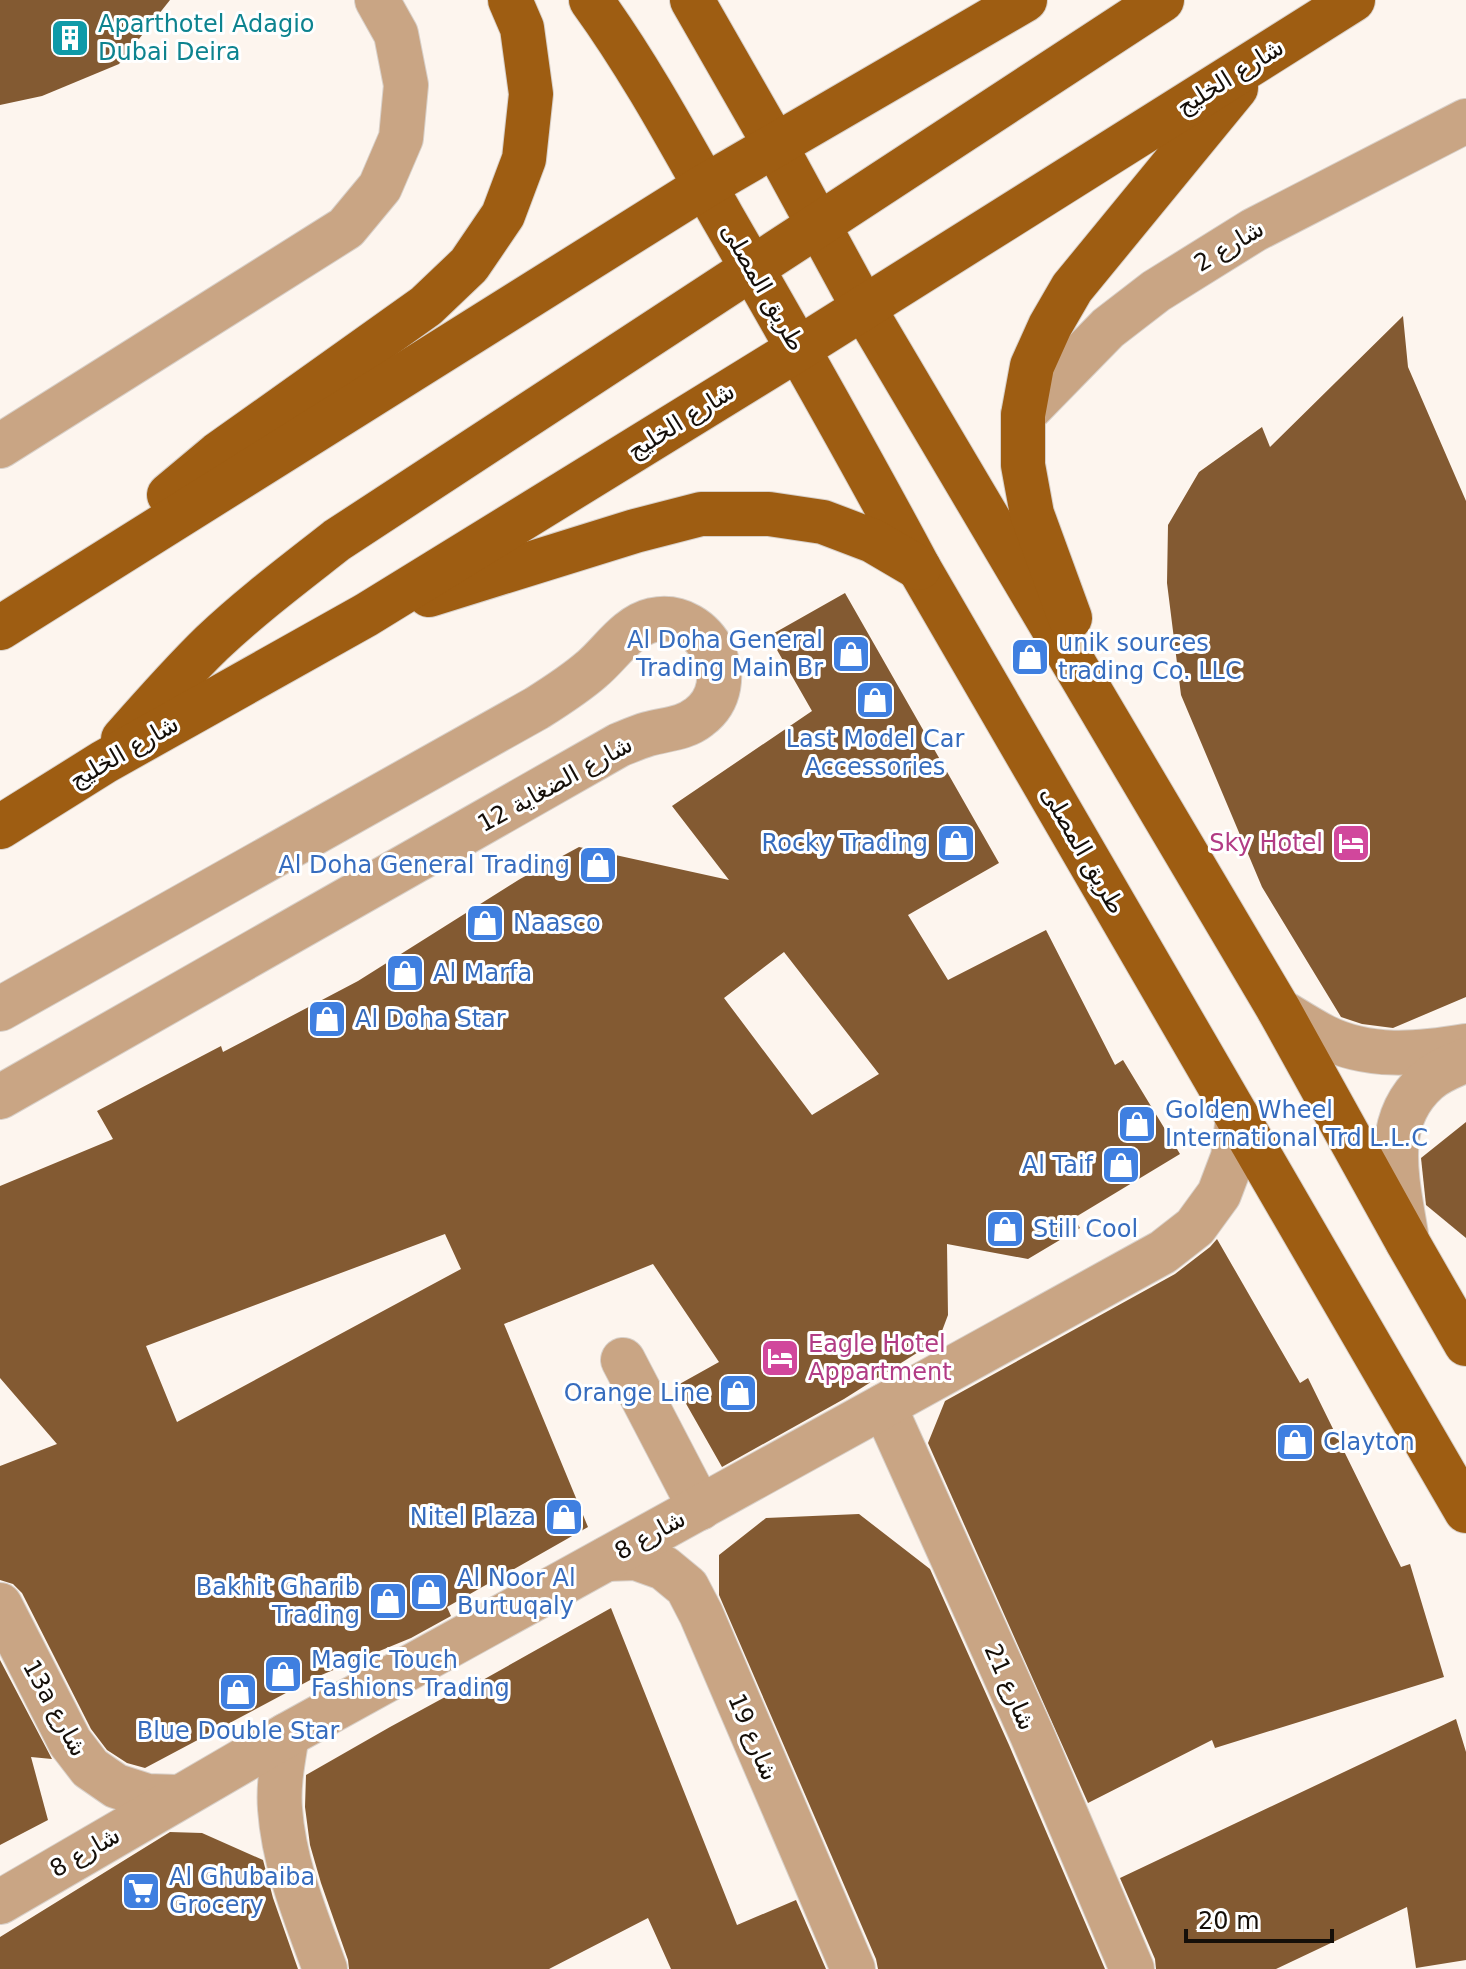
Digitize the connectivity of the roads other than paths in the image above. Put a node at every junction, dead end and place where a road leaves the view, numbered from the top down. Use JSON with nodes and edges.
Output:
{"nodes":[{"id":1,"x":377,"y":0,"type":"edge"},
{"id":2,"x":510,"y":0,"type":"edge"},
{"id":3,"x":591,"y":0,"type":"edge"},
{"id":4,"x":692,"y":0,"type":"edge"},
{"id":5,"x":1025,"y":0,"type":"edge"},
{"id":6,"x":1162,"y":0,"type":"edge"},
{"id":7,"x":1353,"y":0,"type":"edge"},
{"id":8,"x":1262,"y":57,"type":"junction"},
{"id":9,"x":1466,"y":121,"type":"edge"},
{"id":10,"x":775,"y":145,"type":"junction"},
{"id":11,"x":705,"y":186,"type":"junction"},
{"id":12,"x":819,"y":224,"type":"junction"},
{"id":13,"x":752,"y":268,"type":"junction"},
{"id":14,"x":863,"y":307,"type":"junction"},
{"id":15,"x":798,"y":349,"type":"junction"},
{"id":16,"x":1023,"y":415,"type":"junction"},
{"id":17,"x":0,"y":446,"type":"edge"},
{"id":18,"x":919,"y":568,"type":"junction"},
{"id":19,"x":366,"y":615,"type":"junction"},
{"id":20,"x":4,"y":626,"type":"edge"},
{"id":21,"x":1106,"y":718,"type":"junction"},
{"id":22,"x":104,"y":762,"type":"junction"},
{"id":23,"x":0,"y":827,"type":"edge"},
{"id":24,"x":0,"y":1009,"type":"edge"},
{"id":25,"x":1279,"y":1010,"type":"junction"},
{"id":26,"x":1466,"y":1046,"type":"edge"},
{"id":27,"x":1466,"y":1060,"type":"edge"},
{"id":28,"x":0,"y":1097,"type":"edge"},
{"id":29,"x":1238,"y":1117,"type":"junction"},
{"id":30,"x":1408,"y":1243,"type":"junction"},
{"id":31,"x":1466,"y":1344,"type":"edge"},
{"id":32,"x":623,"y":1360,"type":"dead end"},
{"id":33,"x":884,"y":1406,"type":"junction"},
{"id":34,"x":700,"y":1508,"type":"junction"},
{"id":35,"x":1466,"y":1511,"type":"edge"},
{"id":36,"x":607,"y":1559,"type":"junction"},
{"id":37,"x":0,"y":1605,"type":"edge"},
{"id":38,"x":287,"y":1735,"type":"junction"},
{"id":39,"x":178,"y":1797,"type":"junction"},
{"id":40,"x":0,"y":1902,"type":"edge"},
{"id":41,"x":325,"y":1969,"type":"edge"},
{"id":42,"x":853,"y":1969,"type":"edge"},
{"id":43,"x":1132,"y":1969,"type":"edge"}],
"edges":[{"from":1,"to":17,"type":"street"},
{"from":2,"to":20,"type":"main road"},
{"from":3,"to":11,"type":"main road","name":"طريق المصلى"},
{"from":4,"to":10,"type":"main road"},
{"from":5,"to":10,"type":"main road"},
{"from":6,"to":12,"type":"main road"},
{"from":7,"to":8,"type":"main road","name":"شارع الخليج"},
{"from":8,"to":14,"type":"main road","name":"شارع الخليج"},
{"from":8,"to":16,"type":"main road"},
{"from":9,"to":16,"type":"street","name":"شارع 2"},
{"from":10,"to":11,"type":"main road"},
{"from":10,"to":12,"type":"main road"},
{"from":11,"to":13,"type":"main road","name":"طريق المصلى"},
{"from":11,"to":20,"type":"main road"},
{"from":12,"to":13,"type":"main road"},
{"from":12,"to":14,"type":"main road"},
{"from":13,"to":15,"type":"main road","name":"طريق المصلى"},
{"from":13,"to":22,"type":"main road"},
{"from":14,"to":15,"type":"main road","name":"شارع الخليج"},
{"from":14,"to":21,"type":"main road"},
{"from":15,"to":18,"type":"main road","name":"طريق المصلى"},
{"from":15,"to":19,"type":"main road","name":"شارع الخليج"},
{"from":16,"to":21,"type":"main road"},
{"from":18,"to":19,"type":"main road"},
{"from":18,"to":29,"type":"main road","name":"طريق المصلى"},
{"from":19,"to":22,"type":"main road","name":"شارع الخليج"},
{"from":21,"to":25,"type":"main road"},
{"from":22,"to":23,"type":"main road","name":"شارع الخليج"},
{"from":24,"to":28,"type":"street","name":"12 شارع الضغاية"},
{"from":25,"to":26,"type":"street"},
{"from":25,"to":30,"type":"main road"},
{"from":27,"to":30,"type":"street"},
{"from":29,"to":33,"type":"street","name":"شارع 8"},
{"from":29,"to":35,"type":"main road","name":"طريق المصلى"},
{"from":30,"to":31,"type":"main road"},
{"from":32,"to":34,"type":"street"},
{"from":33,"to":34,"type":"street","name":"شارع 8"},
{"from":33,"to":43,"type":"street","name":"شارع 21"},
{"from":34,"to":36,"type":"street","name":"شارع 8"},
{"from":36,"to":38,"type":"street","name":"شارع 8"},
{"from":36,"to":42,"type":"street","name":"شارع 19"},
{"from":37,"to":39,"type":"street","name":"13a شارع"},
{"from":38,"to":39,"type":"street","name":"شارع 8"},
{"from":38,"to":41,"type":"street"},
{"from":39,"to":40,"type":"street","name":"شارع 8"}]}
